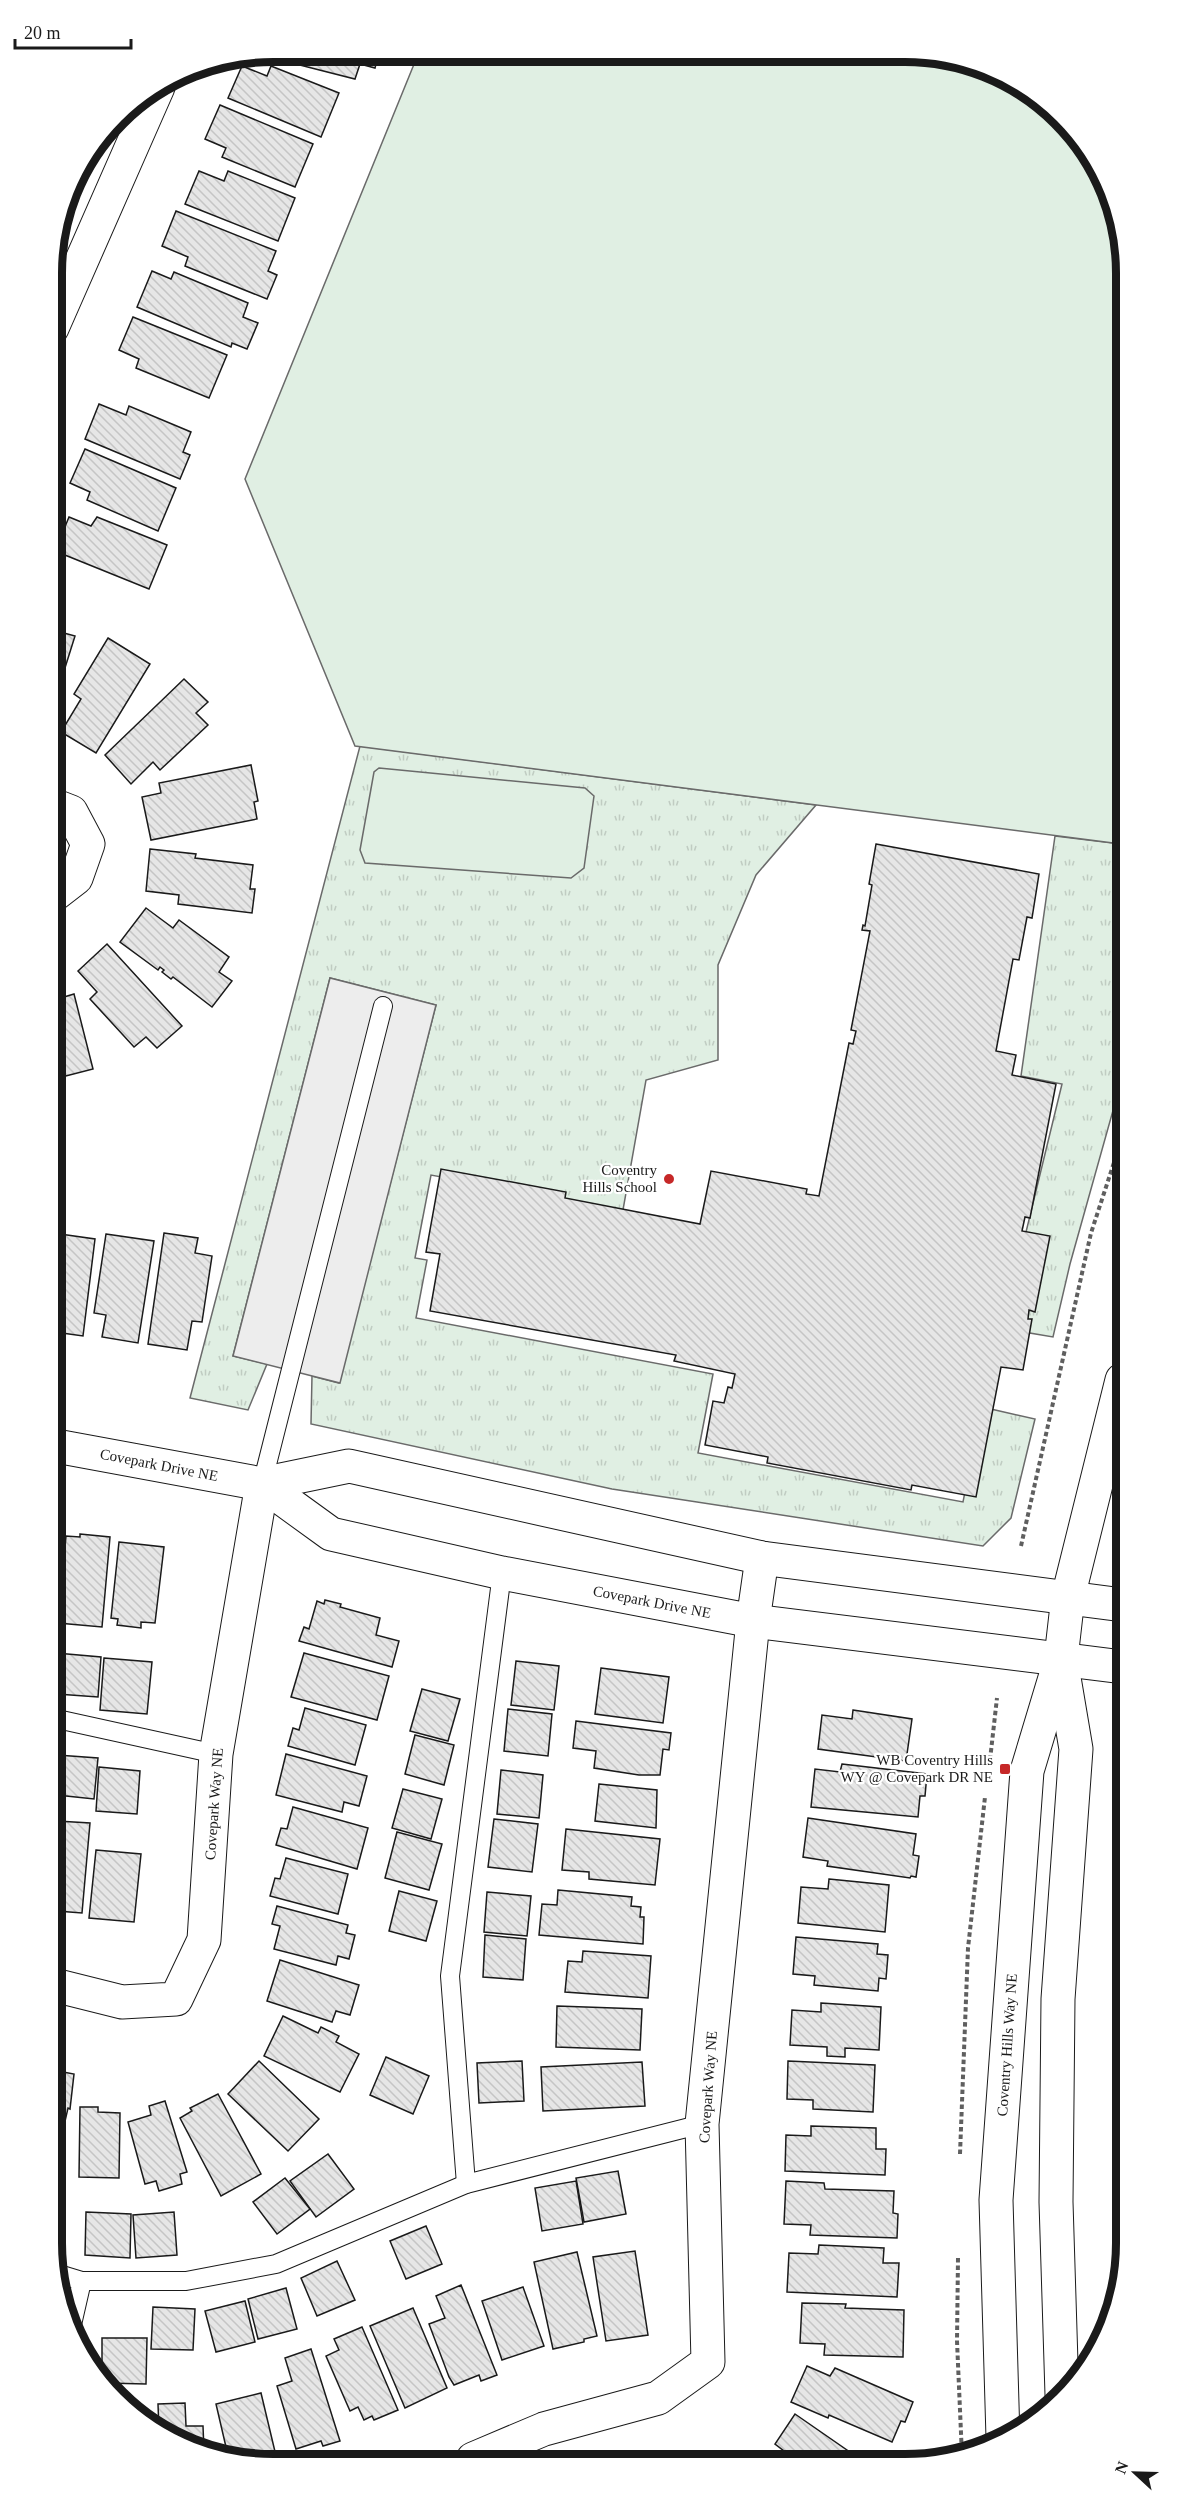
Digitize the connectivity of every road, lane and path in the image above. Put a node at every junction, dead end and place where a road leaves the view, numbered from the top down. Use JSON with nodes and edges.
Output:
{"nodes":[{"id":1,"x":153,"y":98,"type":"edge"},
{"id":2,"x":62,"y":305,"type":"edge"},
{"id":3,"x":62,"y":808,"type":"edge"},
{"id":4,"x":62,"y":889,"type":"edge"},
{"id":5,"x":383,"y":1006,"type":"dead end"},
{"id":6,"x":1116,"y":1158,"type":"edge"},
{"id":7,"x":1115,"y":1406,"type":"edge"},
{"id":8,"x":62,"y":1447,"type":"edge"},
{"id":9,"x":262,"y":1485,"type":"junction"},
{"id":10,"x":1022,"y":1546,"type":"dead end"},
{"id":11,"x":762,"y":1558,"type":"junction"},
{"id":12,"x":502,"y":1574,"type":"junction"},
{"id":13,"x":1068,"y":1597,"type":"junction"},
{"id":14,"x":1115,"y":1604,"type":"edge"},
{"id":15,"x":753,"y":1621,"type":"junction"},
{"id":16,"x":1061,"y":1658,"type":"junction"},
{"id":17,"x":1115,"y":1666,"type":"edge"},
{"id":18,"x":62,"y":1720,"type":"edge"},
{"id":19,"x":216,"y":1754,"type":"junction"},
{"id":20,"x":62,"y":1987,"type":"edge"},
{"id":21,"x":702,"y":2124,"type":"junction"},
{"id":22,"x":466,"y":2184,"type":"junction"},
{"id":23,"x":64,"y":2276,"type":"edge"},
{"id":24,"x":82,"y":2281,"type":"junction"},
{"id":25,"x":74,"y":2314,"type":"edge"},
{"id":26,"x":1062,"y":2384,"type":"edge"},
{"id":27,"x":1004,"y":2429,"type":"edge"},
{"id":28,"x":485,"y":2454,"type":"edge"}],
"edges":[{"from":1,"to":2,"type":"street"},
{"from":3,"to":4,"type":"street"},
{"from":5,"to":9,"type":"lane"},
{"from":6,"to":10,"type":"path"},
{"from":7,"to":13,"type":"street","name":"Coventry Hills Way NE"},
{"from":8,"to":9,"type":"street","name":"Covepark Drive NE"},
{"from":9,"to":11,"type":"street","name":"Covepark Drive NE"},
{"from":9,"to":12,"type":"street","name":"Covepark Drive NE"},
{"from":9,"to":19,"type":"street","name":"Covepark Way NE"},
{"from":11,"to":13,"type":"street","name":"Covepark Drive NE"},
{"from":11,"to":15,"type":"street","name":"Covepark Way NE"},
{"from":12,"to":15,"type":"street","name":"Covepark Drive NE"},
{"from":12,"to":22,"type":"lane"},
{"from":13,"to":14,"type":"street","name":"Covepark Drive NE"},
{"from":13,"to":16,"type":"street","name":"Coventry Hills Way NE"},
{"from":15,"to":16,"type":"street","name":"Covepark Drive NE"},
{"from":15,"to":21,"type":"street","name":"Covepark Way NE"},
{"from":16,"to":17,"type":"street","name":"Covepark Drive NE"},
{"from":16,"to":26,"type":"street","name":"Coventry Hills Way NE"},
{"from":16,"to":27,"type":"street","name":"Coventry Hills Way NE"},
{"from":18,"to":19,"type":"lane"},
{"from":19,"to":20,"type":"street","name":"Covepark Way NE"},
{"from":21,"to":22,"type":"lane"},
{"from":21,"to":28,"type":"street","name":"Covepark Way NE"},
{"from":22,"to":24,"type":"lane"},
{"from":23,"to":24,"type":"lane"},
{"from":24,"to":25,"type":"lane"}]}
